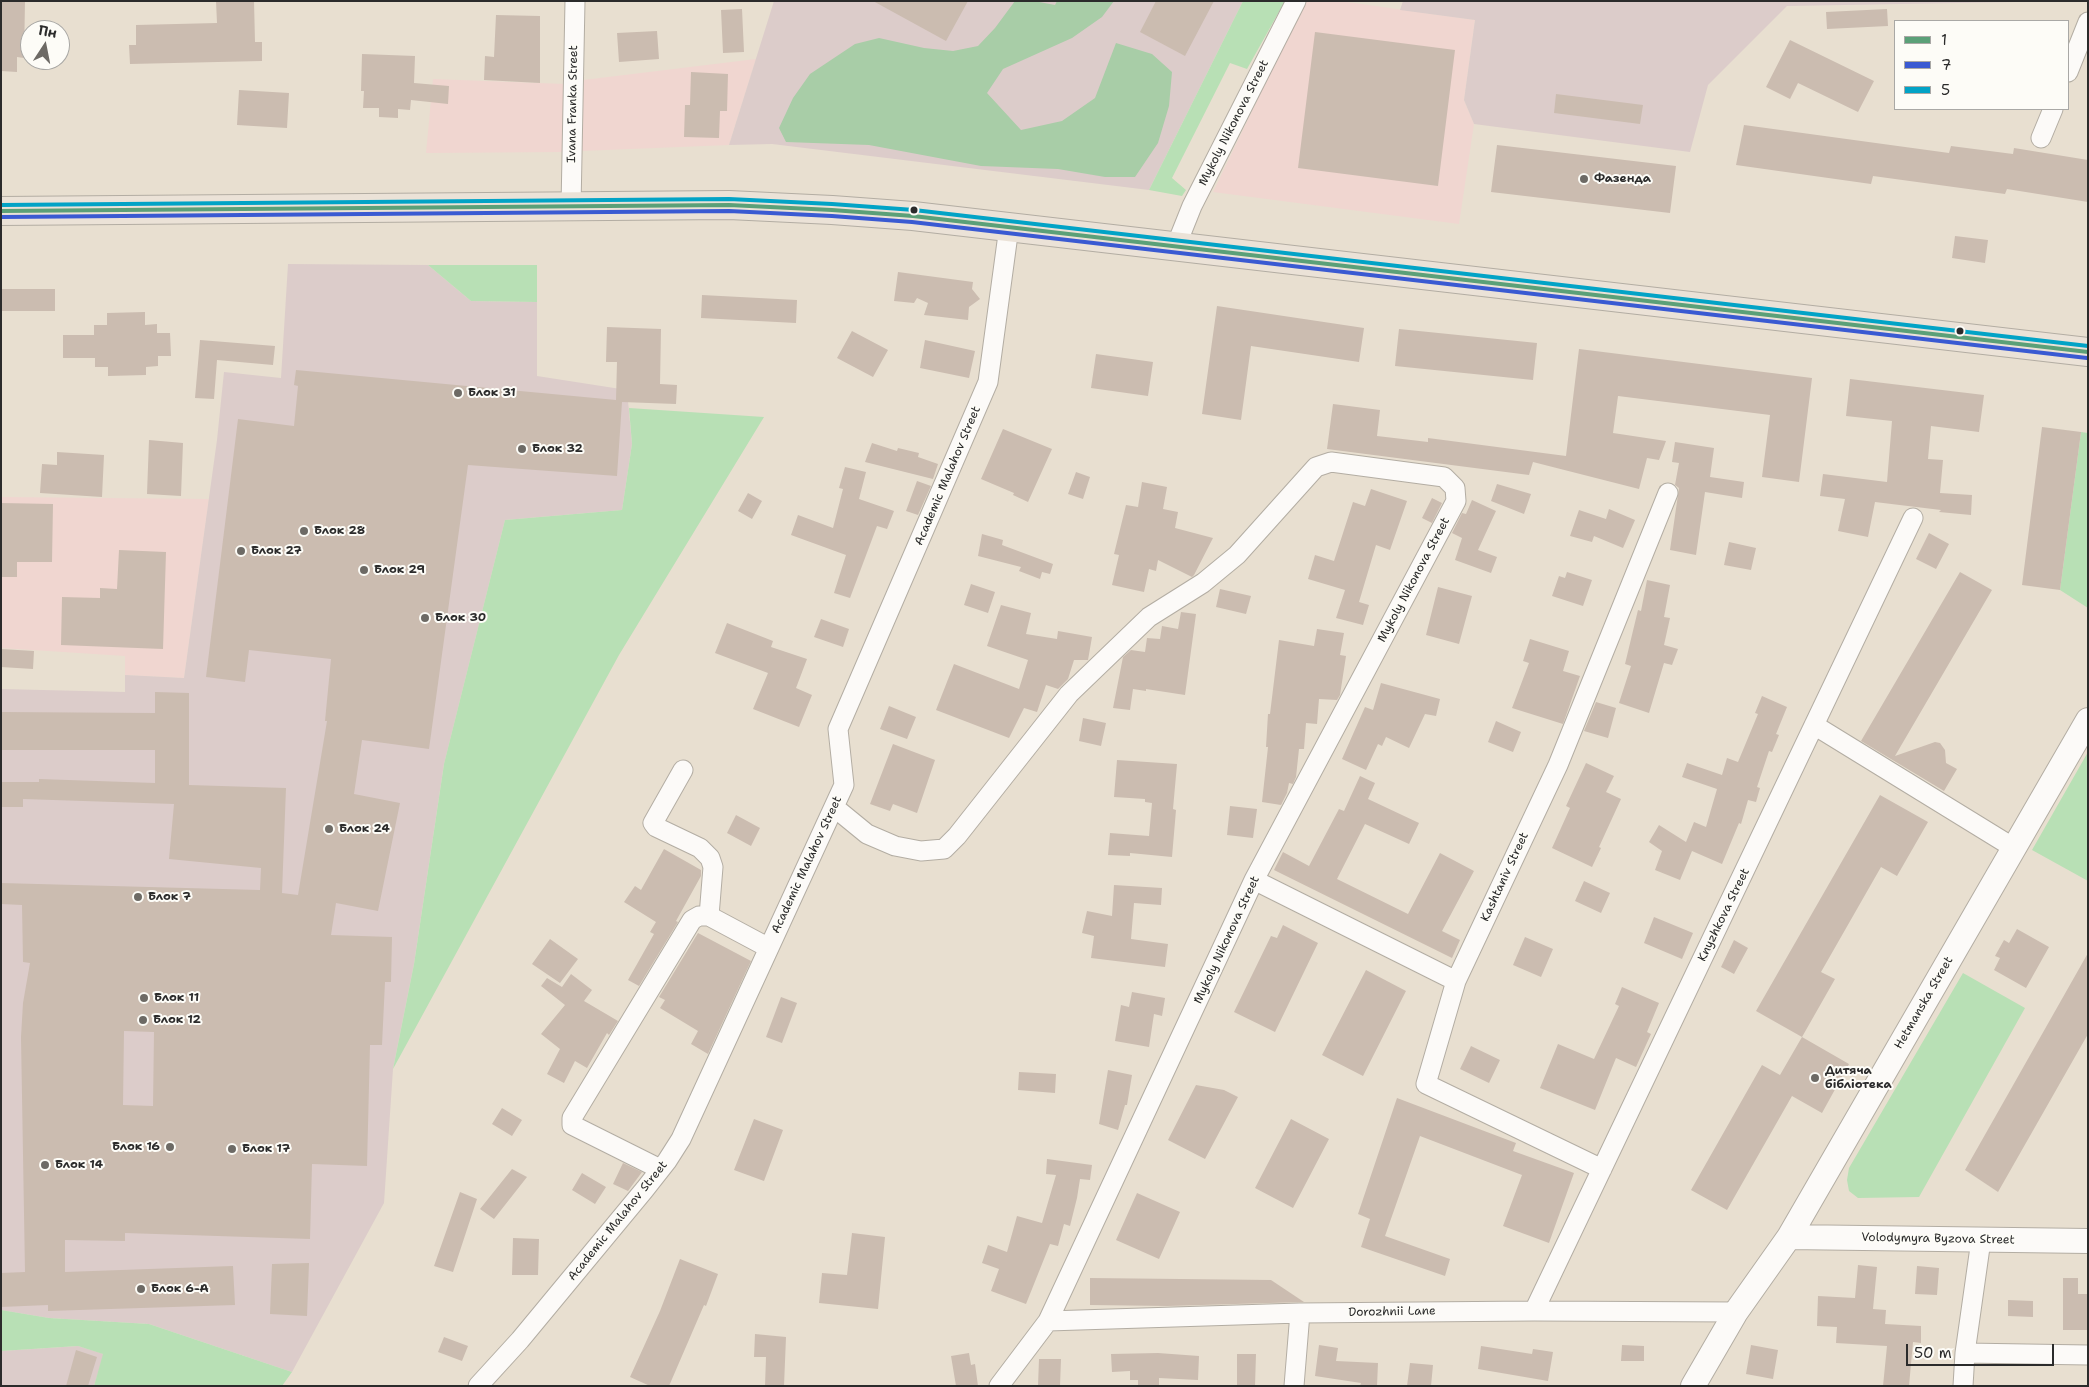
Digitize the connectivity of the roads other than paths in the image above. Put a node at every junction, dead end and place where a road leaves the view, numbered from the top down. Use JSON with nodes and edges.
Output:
{"nodes":[{"id":1,"x":576,"y":1,"type":"edge"},
{"id":2,"x":1296,"y":1,"type":"edge"},
{"id":3,"x":2088,"y":22,"type":"edge"},
{"id":4,"x":2069,"y":70,"type":"edge"},
{"id":5,"x":2053,"y":110,"type":"edge"},
{"id":6,"x":2042,"y":138,"type":"dead end"},
{"id":7,"x":571,"y":207,"type":"junction"},
{"id":8,"x":1,"y":211,"type":"edge"},
{"id":9,"x":1009,"y":227,"type":"junction"},
{"id":10,"x":1176,"y":246,"type":"junction"},
{"id":11,"x":2088,"y":352,"type":"edge"},
{"id":12,"x":1668,"y":492,"type":"dead end"},
{"id":13,"x":1913,"y":518,"type":"dead end"},
{"id":14,"x":2088,"y":720,"type":"edge"},
{"id":15,"x":1814,"y":725,"type":"junction"},
{"id":16,"x":683,"y":770,"type":"dead end"},
{"id":17,"x":834,"y":807,"type":"junction"},
{"id":18,"x":2014,"y":848,"type":"junction"},
{"id":19,"x":1254,"y":880,"type":"junction"},
{"id":20,"x":709,"y":916,"type":"junction"},
{"id":21,"x":769,"y":948,"type":"junction"},
{"id":22,"x":1456,"y":981,"type":"junction"},
{"id":23,"x":1602,"y":1169,"type":"junction"},
{"id":24,"x":660,"y":1170,"type":"junction"},
{"id":25,"x":1789,"y":1237,"type":"junction"},
{"id":26,"x":1981,"y":1240,"type":"junction"},
{"id":27,"x":2088,"y":1240,"type":"edge"},
{"id":28,"x":1534,"y":1310,"type":"junction"},
{"id":29,"x":1736,"y":1312,"type":"junction"},
{"id":30,"x":1300,"y":1313,"type":"junction"},
{"id":31,"x":1048,"y":1322,"type":"junction"},
{"id":32,"x":1965,"y":1353,"type":"junction"},
{"id":33,"x":2088,"y":1355,"type":"edge"},
{"id":34,"x":478,"y":1386,"type":"edge"},
{"id":35,"x":999,"y":1386,"type":"edge"},
{"id":36,"x":1294,"y":1386,"type":"edge"},
{"id":37,"x":1693,"y":1386,"type":"edge"},
{"id":38,"x":1964,"y":1386,"type":"edge"}],
"edges":[{"from":1,"to":7,"type":"street","name":"Ivana Franka Street"},
{"from":2,"to":10,"type":"street","name":"Mykoly Nikonova Street"},
{"from":3,"to":4,"type":"street"},
{"from":5,"to":6,"type":"street"},
{"from":7,"to":8,"type":"main road"},
{"from":7,"to":9,"type":"main road"},
{"from":9,"to":10,"type":"main road"},
{"from":9,"to":17,"type":"street","name":"Academic Malahov Street"},
{"from":10,"to":11,"type":"main road"},
{"from":12,"to":22,"type":"street","name":"Kashtaniv Street"},
{"from":13,"to":15,"type":"street","name":"Knyzhkova Street"},
{"from":14,"to":18,"type":"street","name":"Hetmanska Street"},
{"from":15,"to":18,"type":"street"},
{"from":15,"to":23,"type":"street","name":"Knyzhkova Street"},
{"from":16,"to":20,"type":"street"},
{"from":17,"to":19,"type":"street","name":"Mykoly Nikonova Street"},
{"from":17,"to":21,"type":"street","name":"Academic Malahov Street"},
{"from":18,"to":25,"type":"street","name":"Hetmanska Street"},
{"from":19,"to":22,"type":"street"},
{"from":19,"to":31,"type":"street","name":"Mykoly Nikonova Street"},
{"from":20,"to":21,"type":"street"},
{"from":20,"to":24,"type":"street"},
{"from":21,"to":24,"type":"street","name":"Academic Malahov Street"},
{"from":22,"to":23,"type":"street","name":"Kashtaniv Street"},
{"from":23,"to":28,"type":"street","name":"Knyzhkova Street"},
{"from":24,"to":34,"type":"street","name":"Academic Malahov Street"},
{"from":25,"to":26,"type":"street","name":"Volodymyra Byzova Street"},
{"from":25,"to":29,"type":"street","name":"Hetmanska Street"},
{"from":26,"to":27,"type":"street","name":"Volodymyra Byzova Street"},
{"from":26,"to":32,"type":"street"},
{"from":28,"to":29,"type":"street","name":"Dorozhnii Lane"},
{"from":28,"to":30,"type":"street","name":"Dorozhnii Lane"},
{"from":29,"to":37,"type":"street","name":"Hetmanska Street"},
{"from":30,"to":31,"type":"street","name":"Dorozhnii Lane"},
{"from":30,"to":36,"type":"street"},
{"from":31,"to":35,"type":"street","name":"Mykoly Nikonova Street"},
{"from":32,"to":33,"type":"street"},
{"from":32,"to":38,"type":"street"}]}
